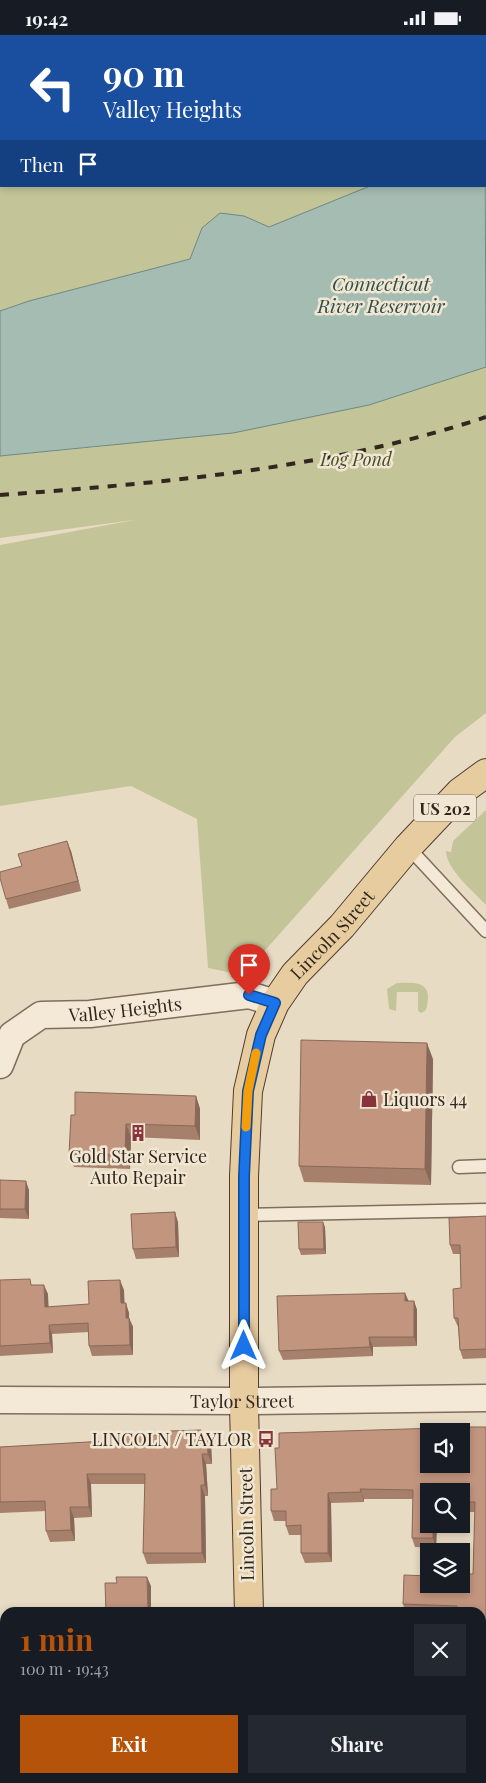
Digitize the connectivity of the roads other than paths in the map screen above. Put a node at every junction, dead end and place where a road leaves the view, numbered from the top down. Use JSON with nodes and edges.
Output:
{"nodes":[{"id":1,"x":486,"y":773,"type":"edge"},
{"id":2,"x":408,"y":847,"type":"junction"},
{"id":3,"x":486,"y":931,"type":"edge"},
{"id":4,"x":275,"y":1003,"type":"junction"},
{"id":5,"x":0,"y":1065,"type":"edge"},
{"id":6,"x":486,"y":1165,"type":"edge"},
{"id":7,"x":460,"y":1167,"type":"dead end"},
{"id":8,"x":486,"y":1210,"type":"edge"},
{"id":9,"x":244,"y":1215,"type":"junction"},
{"id":10,"x":486,"y":1398,"type":"edge"},
{"id":11,"x":0,"y":1400,"type":"edge"},
{"id":12,"x":244,"y":1401,"type":"junction"},
{"id":13,"x":248,"y":1607,"type":"edge"}],
"edges":[{"from":1,"to":2,"type":"main road","name":"Lincoln Street","number":"US 202"},
{"from":2,"to":3,"type":"lane"},
{"from":2,"to":4,"type":"main road","name":"Lincoln Street","number":"US 202"},
{"from":4,"to":5,"type":"street","name":"Valley Heights"},
{"from":4,"to":9,"type":"main road","name":"Lincoln Street","number":"US 202"},
{"from":6,"to":7,"type":"lane"},
{"from":8,"to":9,"type":"lane"},
{"from":9,"to":12,"type":"main road","name":"Lincoln Street","number":"US 202"},
{"from":10,"to":12,"type":"street","name":"Taylor Street"},
{"from":11,"to":12,"type":"street","name":"Taylor Street"},
{"from":12,"to":13,"type":"main road","name":"Lincoln Street","number":"US 202"}]}
